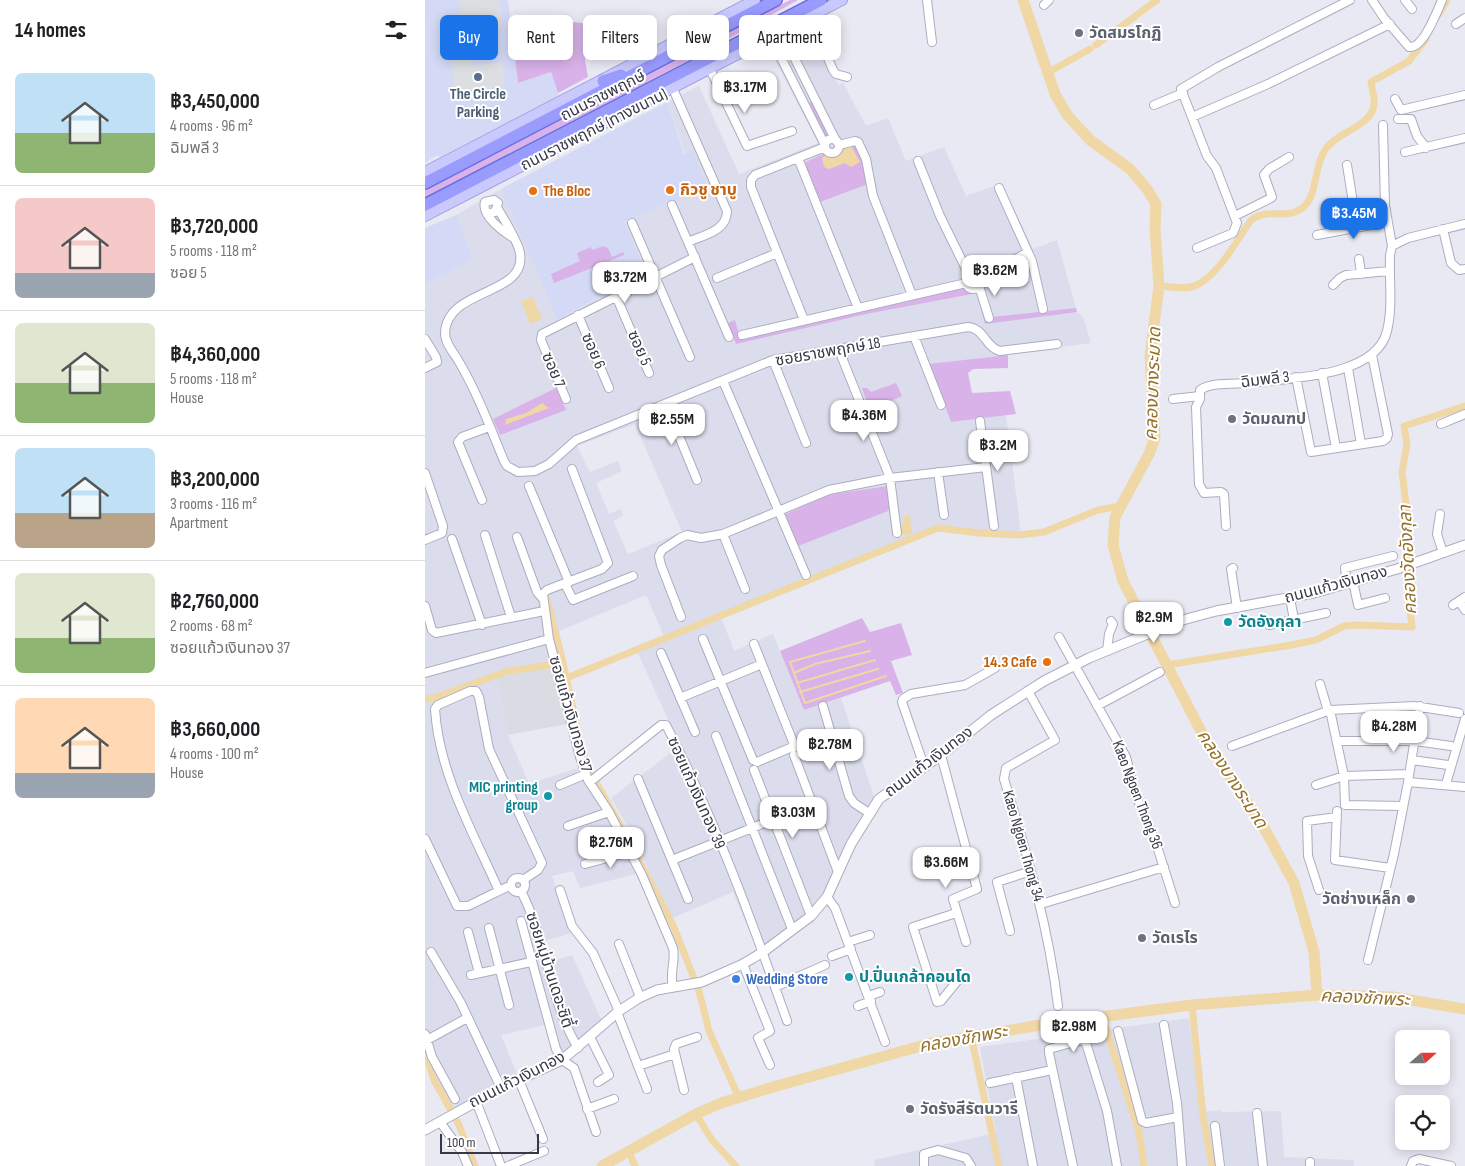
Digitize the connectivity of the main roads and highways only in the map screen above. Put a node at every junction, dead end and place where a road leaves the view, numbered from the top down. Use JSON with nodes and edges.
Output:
{"nodes":[{"id":1,"x":755,"y":0,"type":"edge"},
{"id":2,"x":776,"y":0,"type":"edge"},
{"id":3,"x":842,"y":0,"type":"edge"},
{"id":4,"x":819,"y":1,"type":"edge"},
{"id":5,"x":801,"y":15,"type":"edge"},
{"id":6,"x":812,"y":15,"type":"edge"},
{"id":7,"x":738,"y":20,"type":"junction"},
{"id":8,"x":739,"y":53,"type":"edge"},
{"id":9,"x":603,"y":80,"type":"junction"},
{"id":10,"x":425,"y":172,"type":"edge"},
{"id":11,"x":425,"y":183,"type":"edge"},
{"id":12,"x":425,"y":205,"type":"edge"},
{"id":13,"x":425,"y":216,"type":"edge"}],
"edges":[{"from":1,"to":9,"type":"main road"},
{"from":2,"to":7,"type":"main road","name":"ถนนราชพฤกษ์"},
{"from":3,"to":6,"type":"main road","name":"ถนนราชพฤกษ์ (ทางขนาน)"},
{"from":4,"to":5,"type":"main road"},
{"from":4,"to":12,"type":"main road","name":"ถนนราชพฤกษ์"},
{"from":7,"to":9,"type":"main road"},
{"from":7,"to":11,"type":"main road","name":"ถนนราชพฤกษ์"},
{"from":8,"to":13,"type":"main road","name":"ถนนราชพฤกษ์ (ทางขนาน)"},
{"from":9,"to":10,"type":"main road"}]}
